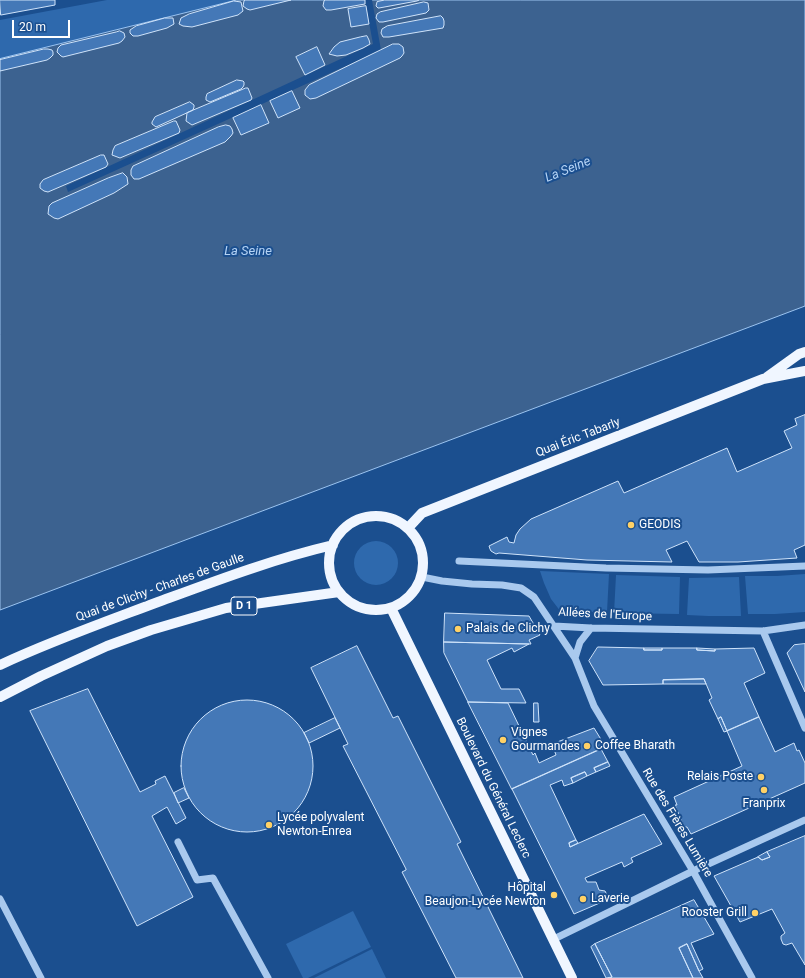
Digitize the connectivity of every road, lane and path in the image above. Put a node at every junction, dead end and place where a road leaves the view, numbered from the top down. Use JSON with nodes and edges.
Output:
{"nodes":[{"id":1,"x":805,"y":352,"type":"edge"},
{"id":2,"x":805,"y":372,"type":"edge"},
{"id":3,"x":763,"y":379,"type":"junction"},
{"id":4,"x":408,"y":528,"type":"junction"},
{"id":5,"x":333,"y":545,"type":"junction"},
{"id":6,"x":459,"y":561,"type":"dead end"},
{"id":7,"x":805,"y":566,"type":"edge"},
{"id":8,"x":422,"y":577,"type":"junction"},
{"id":9,"x":339,"y":592,"type":"junction"},
{"id":10,"x":391,"y":608,"type":"junction"},
{"id":11,"x":805,"y":625,"type":"edge"},
{"id":12,"x":554,"y":626,"type":"junction"},
{"id":13,"x":591,"y":628,"type":"junction"},
{"id":14,"x":763,"y":631,"type":"junction"},
{"id":15,"x":575,"y":658,"type":"junction"},
{"id":16,"x":0,"y":665,"type":"edge"},
{"id":17,"x":0,"y":697,"type":"edge"},
{"id":18,"x":805,"y":728,"type":"edge"},
{"id":19,"x":805,"y":820,"type":"edge"},
{"id":20,"x":178,"y":842,"type":"dead end"},
{"id":21,"x":693,"y":871,"type":"junction"},
{"id":22,"x":0,"y":899,"type":"edge"},
{"id":23,"x":554,"y":939,"type":"junction"},
{"id":24,"x":41,"y":978,"type":"edge"},
{"id":25,"x":268,"y":978,"type":"edge"},
{"id":26,"x":572,"y":978,"type":"edge"},
{"id":27,"x":752,"y":978,"type":"edge"}],
"edges":[{"from":1,"to":3,"type":"main road","name":"Quai Éric Tabarly"},
{"from":2,"to":3,"type":"main road","name":"Quai Éric Tabarly"},
{"from":3,"to":4,"type":"main road","name":"Quai Éric Tabarly"},
{"from":4,"to":5,"type":"main road"},
{"from":4,"to":8,"type":"main road"},
{"from":5,"to":9,"type":"main road"},
{"from":5,"to":16,"type":"main road","name":"Quai de Clichy - Charles de Gaulle"},
{"from":6,"to":7,"type":"street"},
{"from":8,"to":10,"type":"main road"},
{"from":8,"to":12,"type":"street","name":"Allées de l'Europe"},
{"from":9,"to":10,"type":"main road"},
{"from":9,"to":17,"type":"main road","number":"D 1"},
{"from":10,"to":23,"type":"main road","name":"Boulevard du Général Leclerc"},
{"from":11,"to":14,"type":"street","name":"Allées de l'Europe"},
{"from":12,"to":13,"type":"street","name":"Allées de l'Europe"},
{"from":12,"to":15,"type":"street","name":"Rue des Frères Lumière"},
{"from":13,"to":14,"type":"street","name":"Allées de l'Europe"},
{"from":13,"to":15,"type":"street"},
{"from":14,"to":18,"type":"street"},
{"from":15,"to":21,"type":"street","name":"Rue des Frères Lumière"},
{"from":19,"to":21,"type":"street"},
{"from":20,"to":25,"type":"street"},
{"from":21,"to":23,"type":"street"},
{"from":21,"to":27,"type":"street","name":"Rue des Frères Lumière"},
{"from":22,"to":24,"type":"street"},
{"from":23,"to":26,"type":"main road","name":"Boulevard du Général Leclerc"}]}
